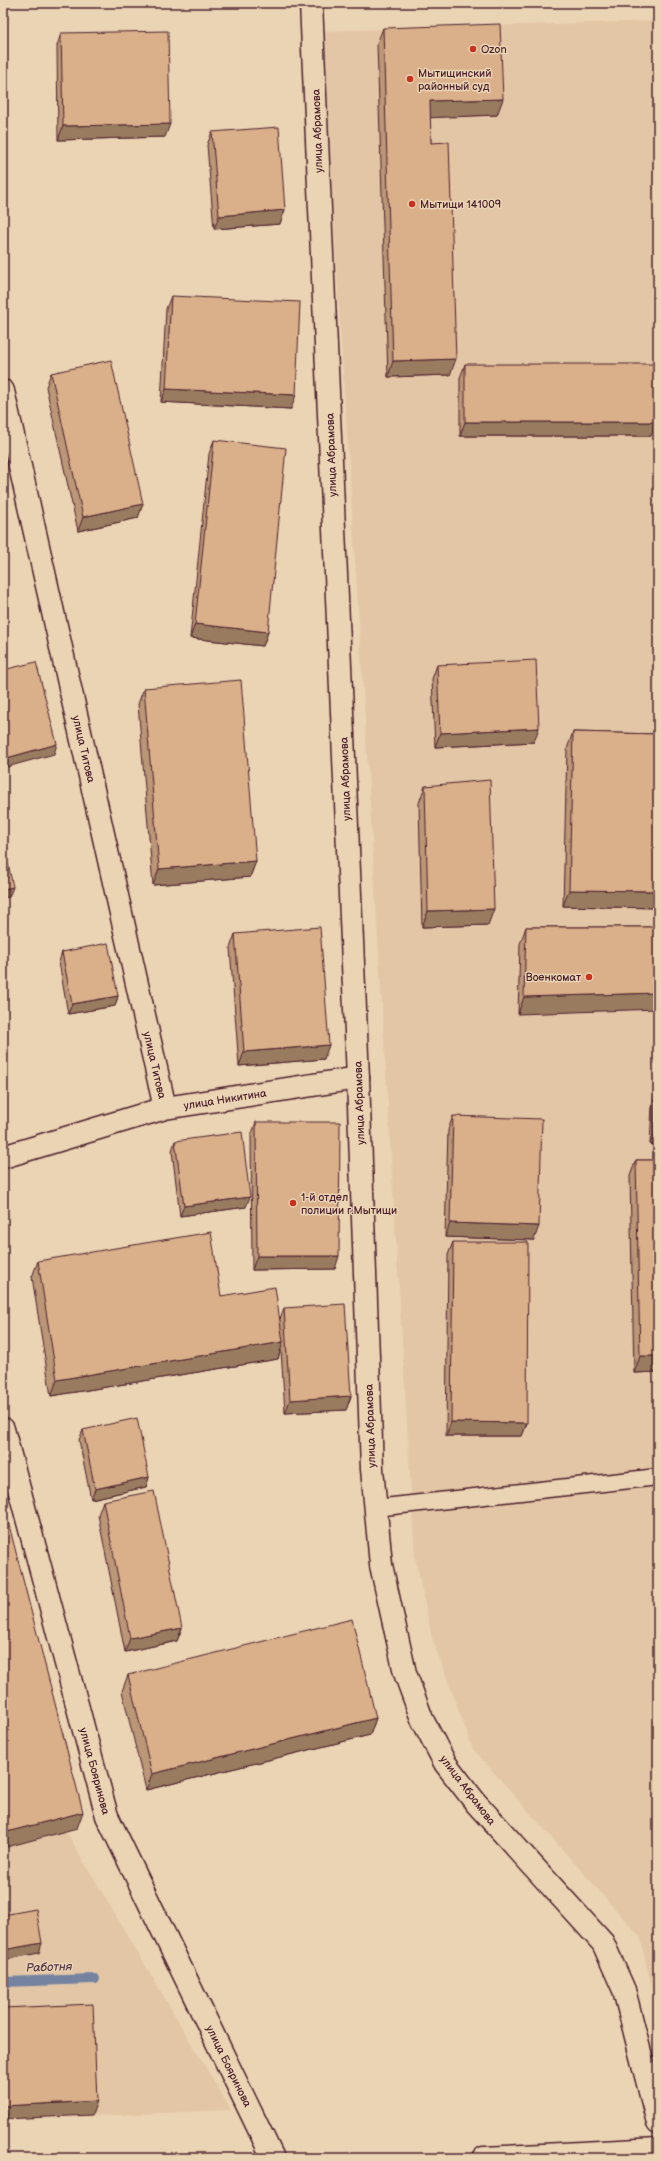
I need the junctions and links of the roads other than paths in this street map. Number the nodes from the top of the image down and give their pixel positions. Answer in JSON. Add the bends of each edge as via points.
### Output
{"nodes":[{"id":1,"x":311,"y":3,"type":"edge"},
{"id":2,"x":3,"y":390,"type":"edge"},
{"id":3,"x":358,"y":1078,"type":"junction"},
{"id":4,"x":165,"y":1108,"type":"junction"},
{"id":5,"x":3,"y":1157,"type":"edge"},
{"id":6,"x":3,"y":1429,"type":"edge"},
{"id":7,"x":658,"y":1477,"type":"edge"},
{"id":8,"x":376,"y":1508,"type":"junction"},
{"id":9,"x":658,"y":2123,"type":"edge"},
{"id":10,"x":658,"y":2149,"type":"edge"},
{"id":11,"x":273,"y":2158,"type":"edge"},
{"id":12,"x":484,"y":2158,"type":"edge"}],
"edges":[{"from":1,"to":3,"type":"street","name":"улица Абрамова"},
{"from":2,"to":4,"type":"street","name":"улица Титова"},
{"from":3,"to":4,"type":"street","name":"улица Никитина"},
{"from":3,"to":8,"type":"street","name":"улица Абрамова","via":[[372,1469]]},
{"from":4,"to":5,"type":"street","name":"улица Никитина"},
{"from":6,"to":11,"type":"street","name":"улица Бояринова","via":[[107,1816]]},
{"from":7,"to":8,"type":"lane"},
{"from":8,"to":9,"type":"street","name":"улица Абрамова","via":[[381,1565],[405,1673],[422,1719],[445,1763],[476,1804],[603,1943],[624,1990]]},
{"from":10,"to":12,"type":"street"}]}
